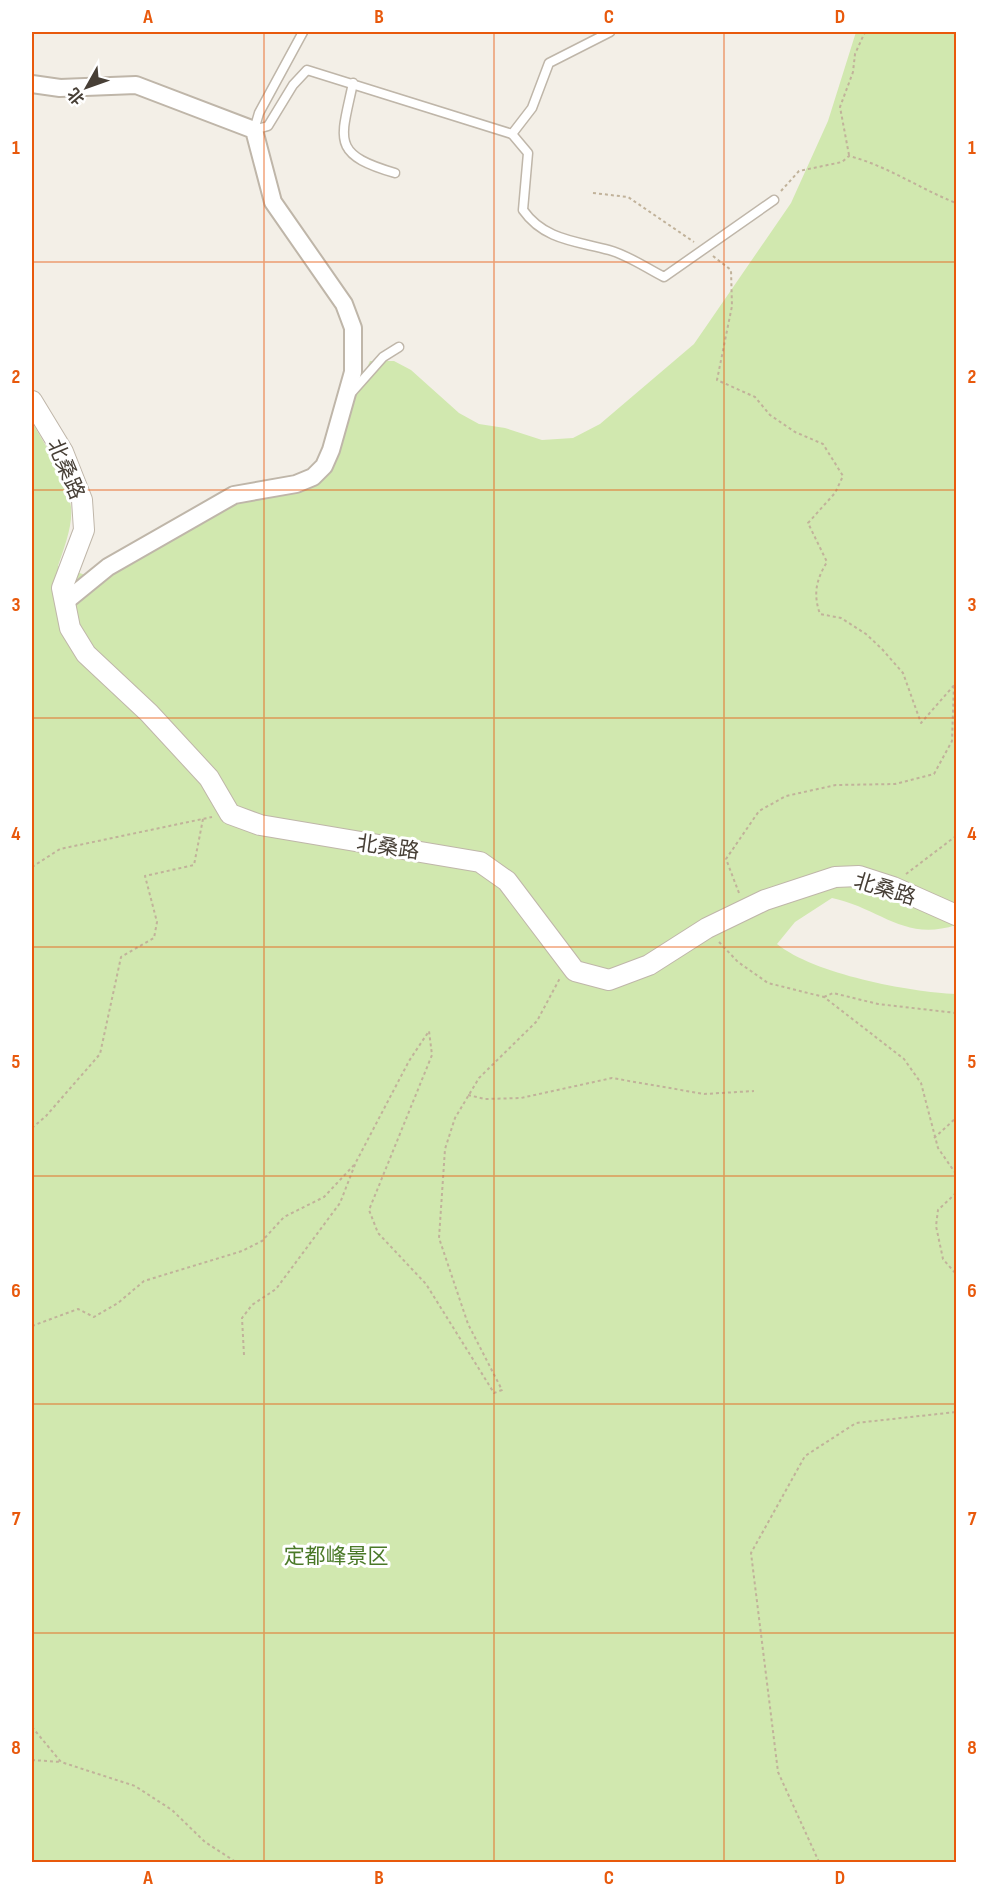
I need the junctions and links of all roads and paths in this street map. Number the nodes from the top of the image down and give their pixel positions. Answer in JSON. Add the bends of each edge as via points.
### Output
{"nodes":[{"id":1,"x":303,"y":32,"type":"edge"},
{"id":2,"x":610,"y":32,"type":"edge"},
{"id":3,"x":865,"y":32,"type":"edge"},
{"id":4,"x":353,"y":83,"type":"junction"},
{"id":5,"x":32,"y":84,"type":"edge"},
{"id":6,"x":254,"y":130,"type":"junction"},
{"id":7,"x":512,"y":134,"type":"junction"},
{"id":8,"x":849,"y":156,"type":"junction"},
{"id":9,"x":394,"y":173,"type":"dead end"},
{"id":10,"x":593,"y":193,"type":"dead end"},
{"id":11,"x":774,"y":200,"type":"joint"},
{"id":12,"x":957,"y":203,"type":"edge"},
{"id":13,"x":705,"y":249,"type":"junction"},
{"id":14,"x":399,"y":347,"type":"dead end"},
{"id":15,"x":346,"y":399,"type":"junction"},
{"id":16,"x":32,"y":401,"type":"edge"},
{"id":17,"x":65,"y":602,"type":"junction"},
{"id":18,"x":956,"y":682,"type":"edge"},
{"id":19,"x":230,"y":814,"type":"junction"},
{"id":20,"x":203,"y":819,"type":"junction"},
{"id":21,"x":957,"y":836,"type":"edge"},
{"id":22,"x":32,"y":867,"type":"edge"},
{"id":23,"x":893,"y":887,"type":"junction"},
{"id":24,"x":745,"y":910,"type":"junction"},
{"id":25,"x":957,"y":915,"type":"edge"},
{"id":26,"x":707,"y":928,"type":"junction"},
{"id":27,"x":575,"y":971,"type":"junction"},
{"id":28,"x":824,"y":997,"type":"junction"},
{"id":29,"x":957,"y":1013,"type":"edge"},
{"id":30,"x":754,"y":1091,"type":"dead end"},
{"id":31,"x":468,"y":1095,"type":"junction"},
{"id":32,"x":957,"y":1118,"type":"edge"},
{"id":33,"x":32,"y":1128,"type":"edge"},
{"id":34,"x":934,"y":1138,"type":"junction"},
{"id":35,"x":356,"y":1162,"type":"junction"},
{"id":36,"x":957,"y":1174,"type":"edge"},
{"id":37,"x":957,"y":1193,"type":"edge"},
{"id":38,"x":957,"y":1274,"type":"edge"},
{"id":39,"x":32,"y":1326,"type":"edge"},
{"id":40,"x":244,"y":1355,"type":"dead end"},
{"id":41,"x":957,"y":1412,"type":"edge"},
{"id":42,"x":32,"y":1727,"type":"edge"},
{"id":43,"x":32,"y":1760,"type":"edge"},
{"id":44,"x":62,"y":1762,"type":"junction"},
{"id":45,"x":237,"y":1863,"type":"edge"},
{"id":46,"x":819,"y":1863,"type":"edge"}],
"edges":[{"from":1,"to":6,"type":"lane","via":[[259,112]]},
{"from":2,"to":7,"type":"lane","via":[[549,63],[532,108]]},
{"from":3,"to":8,"type":"path","via":[[840,107]]},
{"from":4,"to":6,"type":"lane","via":[[307,70],[268,126]]},
{"from":4,"to":7,"type":"lane"},
{"from":4,"to":9,"type":"lane","via":[[344,144],[354,158]]},
{"from":5,"to":6,"type":"street","via":[[60,88],[136,86]]},
{"from":6,"to":15,"type":"street","via":[[273,202],[344,304],[353,328],[353,372]]},
{"from":7,"to":13,"type":"lane","via":[[528,153],[523,210],[531,221],[561,240],[611,250],[664,277]]},
{"from":8,"to":11,"type":"path","via":[[842,162],[799,171]]},
{"from":8,"to":12,"type":"path","via":[[872,162]]},
{"from":10,"to":13,"type":"path","via":[[628,197]]},
{"from":11,"to":13,"type":"lane"},
{"from":13,"to":18,"type":"path","via":[[731,270],[732,306],[717,380],[755,397],[770,415],[823,444],[843,476],[836,493],[808,523],[827,562],[818,577],[814,599],[820,615],[841,618],[882,650],[903,673],[921,723]]},
{"from":14,"to":15,"type":"lane","via":[[383,357]]},
{"from":15,"to":17,"type":"street","via":[[331,450],[313,477],[296,484],[234,495],[108,567]]},
{"from":16,"to":17,"type":"street","name":"北桑路","via":[[63,452],[82,500],[84,530],[62,588]]},
{"from":17,"to":19,"type":"street","name":"北桑路","via":[[70,628],[86,654],[157,721],[208,778]]},
{"from":18,"to":24,"type":"path","via":[[952,741],[934,774],[895,784],[836,784],[786,796],[759,811],[726,859]]},
{"from":19,"to":20,"type":"path"},
{"from":19,"to":27,"type":"street","name":"北桑路","via":[[271,827],[480,862],[507,881]]},
{"from":20,"to":22,"type":"path","via":[[60,849]]},
{"from":20,"to":33,"type":"path","via":[[194,865],[145,876],[157,922],[154,938],[121,957],[100,1054]]},
{"from":21,"to":23,"type":"path"},
{"from":23,"to":24,"type":"street","name":"北桑路","via":[[859,876],[835,877]]},
{"from":23,"to":25,"type":"street","name":"北桑路"},
{"from":24,"to":26,"type":"street","name":"北桑路"},
{"from":26,"to":27,"type":"street","name":"北桑路","via":[[649,965],[609,980]]},
{"from":26,"to":28,"type":"path","via":[[738,962],[768,983]]},
{"from":27,"to":31,"type":"path","via":[[562,974],[537,1021],[478,1078]]},
{"from":28,"to":29,"type":"path","via":[[833,993],[879,1004]]},
{"from":28,"to":34,"type":"path","via":[[904,1059],[921,1083]]},
{"from":30,"to":31,"type":"path","via":[[704,1094],[612,1078],[521,1098]]},
{"from":31,"to":35,"type":"path","via":[[454,1118],[445,1149],[440,1238],[468,1324],[502,1390],[494,1393],[426,1284],[378,1233],[369,1210],[432,1055],[429,1031]]},
{"from":32,"to":34,"type":"path"},
{"from":34,"to":36,"type":"path"},
{"from":35,"to":39,"type":"path","via":[[324,1197],[284,1217],[262,1241],[242,1251],[144,1281],[94,1317],[78,1309]]},
{"from":35,"to":40,"type":"path","via":[[340,1203],[294,1268],[242,1318]]},
{"from":37,"to":38,"type":"path","via":[[938,1210],[936,1226],[943,1259]]},
{"from":41,"to":46,"type":"path","via":[[856,1423],[805,1455],[752,1553],[778,1772]]},
{"from":42,"to":44,"type":"path"},
{"from":43,"to":44,"type":"path"},
{"from":44,"to":45,"type":"path","via":[[135,1786],[172,1810],[205,1842]]}]}
